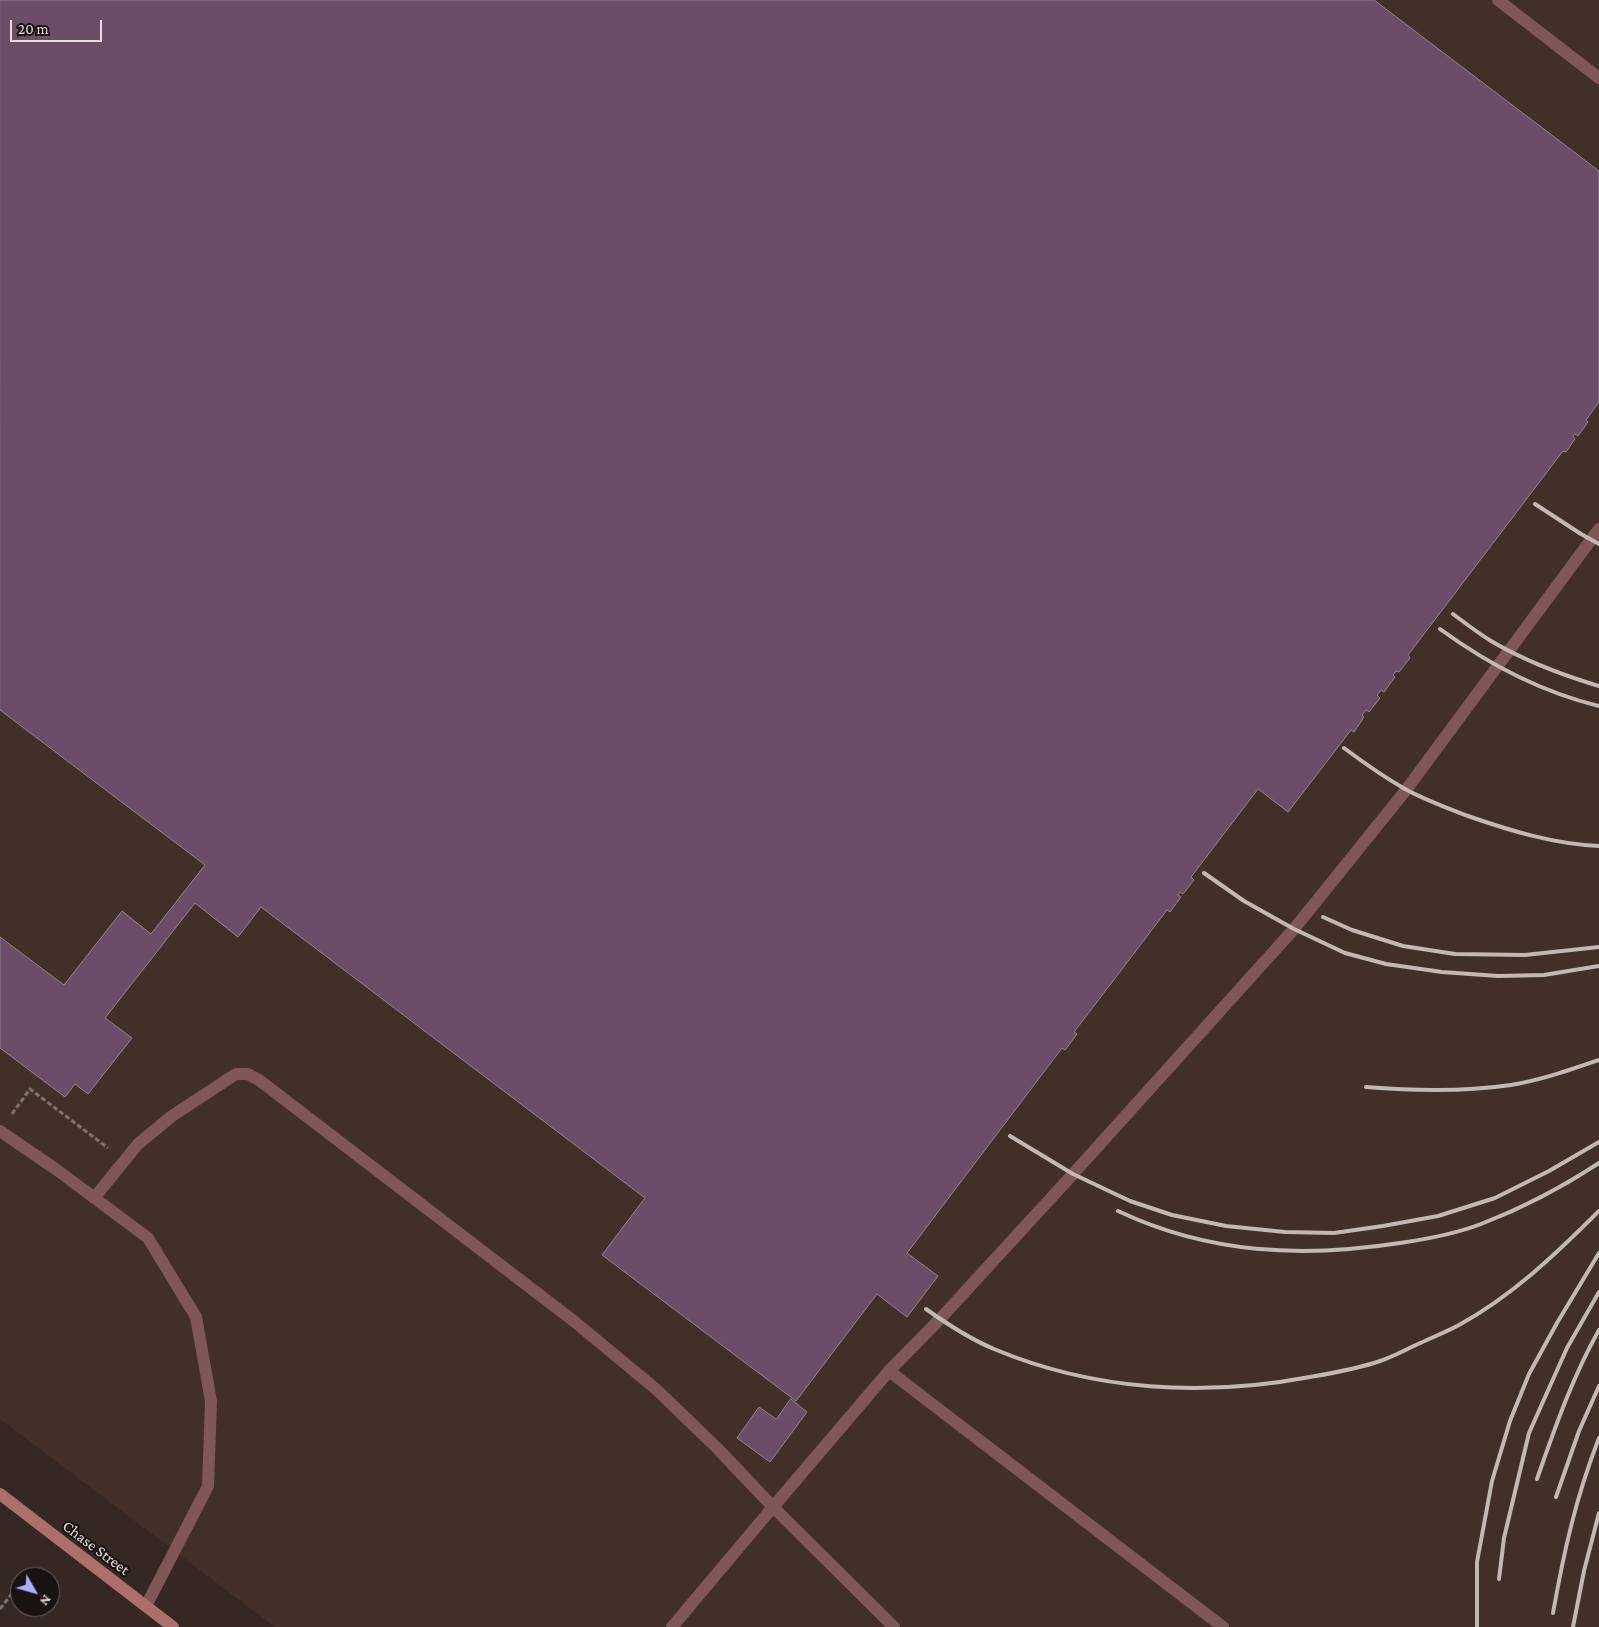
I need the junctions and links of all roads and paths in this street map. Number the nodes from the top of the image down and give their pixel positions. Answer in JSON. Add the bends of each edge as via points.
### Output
{"nodes":[{"id":1,"x":1498,"y":0,"type":"edge"},
{"id":2,"x":1599,"y":78,"type":"edge"},
{"id":3,"x":1599,"y":529,"type":"edge"},
{"id":4,"x":0,"y":1131,"type":"edge"},
{"id":5,"x":124,"y":1161,"type":"junction"},
{"id":6,"x":94,"y":1198,"type":"junction"},
{"id":7,"x":889,"y":1371,"type":"junction"},
{"id":8,"x":0,"y":1494,"type":"edge"},
{"id":9,"x":772,"y":1507,"type":"junction"},
{"id":10,"x":10,"y":1596,"type":"edge"},
{"id":11,"x":146,"y":1606,"type":"junction"},
{"id":12,"x":0,"y":1609,"type":"edge"},
{"id":13,"x":173,"y":1627,"type":"edge"},
{"id":14,"x":672,"y":1627,"type":"edge"},
{"id":15,"x":894,"y":1627,"type":"edge"},
{"id":16,"x":1223,"y":1627,"type":"edge"}],
"edges":[{"from":1,"to":2,"type":"lane"},
{"from":3,"to":7,"type":"lane","via":[[1406,790],[1294,929],[1066,1182]]},
{"from":4,"to":5,"type":"path","via":[[30,1089]]},
{"from":4,"to":6,"type":"lane"},
{"from":5,"to":6,"type":"lane"},
{"from":5,"to":9,"type":"lane","via":[[138,1144],[172,1116],[236,1074],[248,1074],[575,1322],[657,1390]]},
{"from":6,"to":11,"type":"lane","via":[[148,1238],[196,1317],[211,1401],[208,1486]]},
{"from":7,"to":9,"type":"lane"},
{"from":7,"to":16,"type":"lane"},
{"from":8,"to":11,"type":"street","name":"Chase Street"},
{"from":9,"to":14,"type":"lane"},
{"from":9,"to":15,"type":"lane"},
{"from":10,"to":12,"type":"path"},
{"from":11,"to":13,"type":"street","name":"Chase Street"}]}
